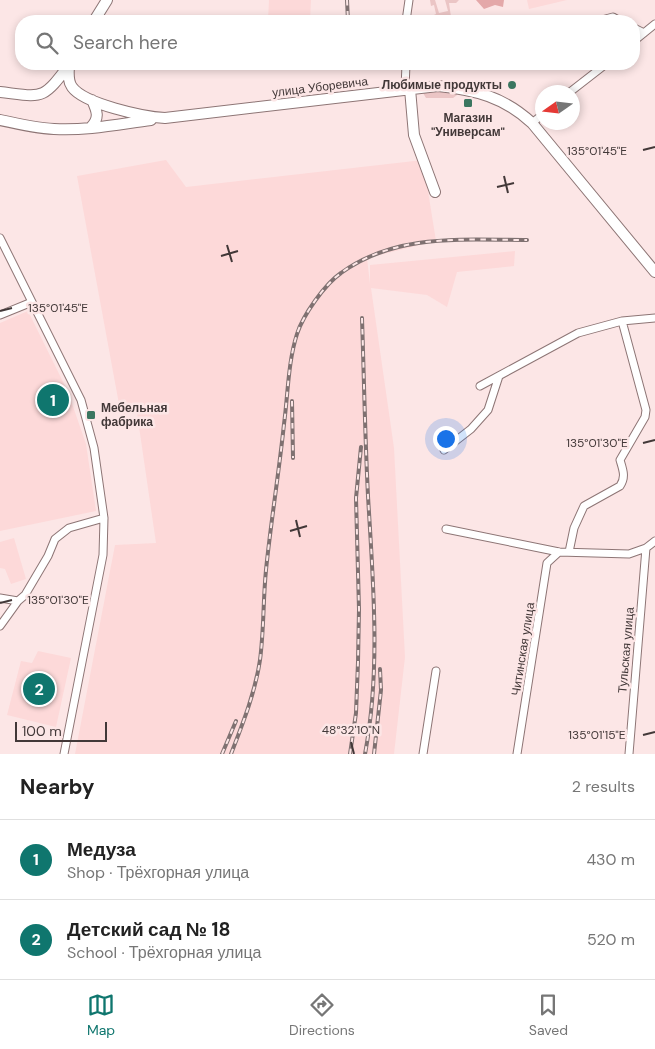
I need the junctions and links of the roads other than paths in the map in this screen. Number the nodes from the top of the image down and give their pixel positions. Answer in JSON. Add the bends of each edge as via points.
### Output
{"nodes":[{"id":1,"x":107,"y":0,"type":"edge"},
{"id":2,"x":409,"y":0,"type":"edge"},
{"id":3,"x":98,"y":15,"type":"edge"},
{"id":4,"x":407,"y":15,"type":"edge"},
{"id":5,"x":655,"y":24,"type":"edge"},
{"id":6,"x":640,"y":31,"type":"edge"},
{"id":7,"x":644,"y":33,"type":"junction"},
{"id":8,"x":640,"y":36,"type":"edge"},
{"id":9,"x":64,"y":70,"type":"edge"},
{"id":10,"x":69,"y":70,"type":"edge"},
{"id":11,"x":406,"y":70,"type":"edge"},
{"id":12,"x":597,"y":70,"type":"edge"},
{"id":13,"x":579,"y":85,"type":"edge"},
{"id":14,"x":408,"y":89,"type":"junction"},
{"id":15,"x":0,"y":92,"type":"edge"},
{"id":16,"x":92,"y":100,"type":"junction"},
{"id":17,"x":165,"y":118,"type":"junction"},
{"id":18,"x":0,"y":120,"type":"edge"},
{"id":19,"x":535,"y":121,"type":"edge"},
{"id":20,"x":532,"y":123,"type":"junction"},
{"id":21,"x":92,"y":127,"type":"junction"},
{"id":22,"x":435,"y":192,"type":"dead end"},
{"id":23,"x":0,"y":238,"type":"edge"},
{"id":24,"x":655,"y":272,"type":"edge"},
{"id":25,"x":32,"y":302,"type":"junction"},
{"id":26,"x":0,"y":315,"type":"edge"},
{"id":27,"x":655,"y":318,"type":"edge"},
{"id":28,"x":622,"y":321,"type":"junction"},
{"id":29,"x":499,"y":376,"type":"junction"},
{"id":30,"x":480,"y":386,"type":"dead end"},
{"id":31,"x":444,"y":450,"type":"dead end"},
{"id":32,"x":104,"y":518,"type":"junction"},
{"id":33,"x":446,"y":529,"type":"dead end"},
{"id":34,"x":655,"y":541,"type":"edge"},
{"id":35,"x":646,"y":548,"type":"junction"},
{"id":36,"x":559,"y":552,"type":"junction"},
{"id":37,"x":570,"y":552,"type":"junction"},
{"id":38,"x":0,"y":598,"type":"edge"},
{"id":39,"x":18,"y":601,"type":"junction"},
{"id":40,"x":0,"y":626,"type":"edge"},
{"id":41,"x":436,"y":671,"type":"dead end"},
{"id":42,"x":64,"y":754,"type":"edge"},
{"id":43,"x":423,"y":754,"type":"edge"},
{"id":44,"x":517,"y":754,"type":"edge"},
{"id":45,"x":629,"y":754,"type":"edge"}],
"edges":[{"from":1,"to":3,"type":"main road"},
{"from":2,"to":4,"type":"street"},
{"from":5,"to":7,"type":"street"},
{"from":6,"to":7,"type":"street"},
{"from":7,"to":8,"type":"street"},
{"from":9,"to":15,"type":"main road","via":[[44,94]]},
{"from":10,"to":16,"type":"main road","name":"улица Уборевича","via":[[72,87]]},
{"from":11,"to":14,"type":"street"},
{"from":12,"to":13,"type":"street"},
{"from":14,"to":17,"type":"main road","name":"улица Уборевича"},
{"from":14,"to":20,"type":"main road","name":"улица Уборевича","via":[[438,86],[484,94],[509,105]]},
{"from":14,"to":22,"type":"main road","via":[[414,135]]},
{"from":16,"to":17,"type":"main road","name":"улица Уборевича","via":[[105,106]]},
{"from":16,"to":21,"type":"main road","via":[[97,112]]},
{"from":17,"to":21,"type":"main road"},
{"from":18,"to":21,"type":"main road","via":[[36,128]]},
{"from":19,"to":20,"type":"street"},
{"from":20,"to":24,"type":"main road","name":"улица Уборевича"},
{"from":23,"to":25,"type":"street"},
{"from":25,"to":26,"type":"street"},
{"from":25,"to":32,"type":"street","via":[[80,400],[94,448]]},
{"from":27,"to":28,"type":"street"},
{"from":28,"to":29,"type":"street","via":[[578,333]]},
{"from":28,"to":37,"type":"street","via":[[646,410],[645,417],[620,460],[624,477],[620,486],[584,506],[574,528]]},
{"from":29,"to":30,"type":"street"},
{"from":29,"to":31,"type":"street","via":[[488,410],[472,429]]},
{"from":32,"to":39,"type":"street","via":[[68,528],[54,539],[37,575]]},
{"from":32,"to":42,"type":"street","via":[[103,555]]},
{"from":33,"to":36,"type":"street"},
{"from":34,"to":35,"type":"street"},
{"from":35,"to":37,"type":"street","via":[[629,554]]},
{"from":35,"to":45,"type":"street","name":"Тульская улица"},
{"from":36,"to":37,"type":"street"},
{"from":36,"to":44,"type":"street","name":"Читинская улица","via":[[547,563]]},
{"from":38,"to":39,"type":"street"},
{"from":39,"to":40,"type":"street"},
{"from":41,"to":43,"type":"street"}]}
